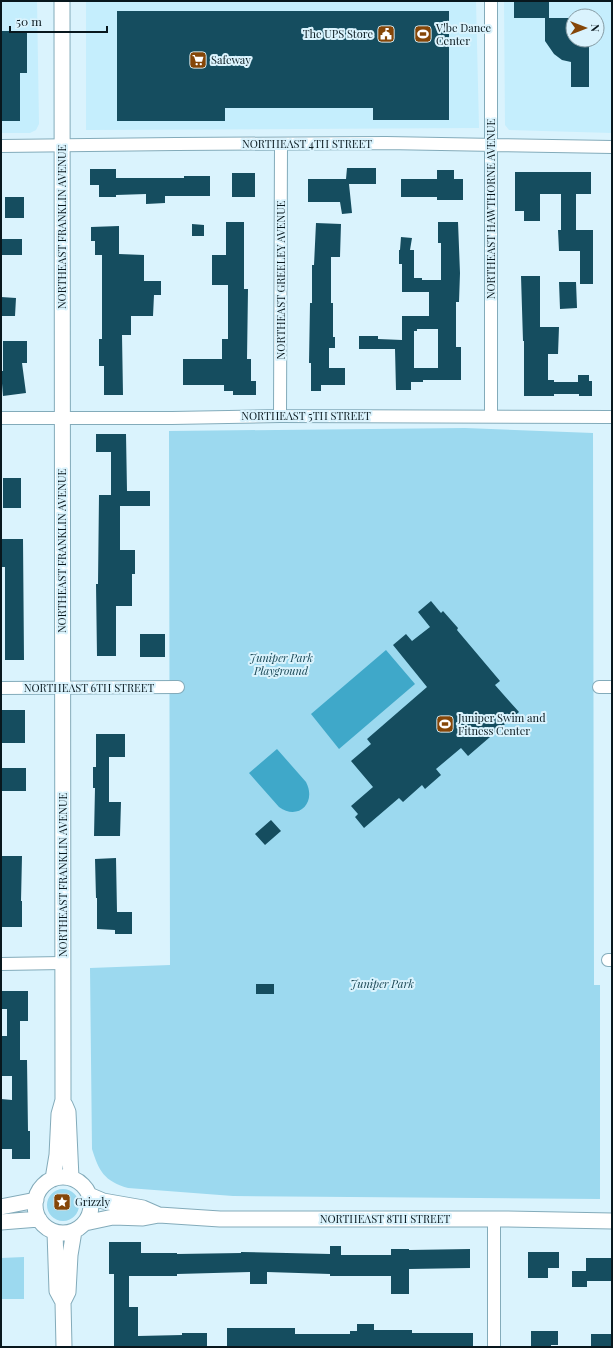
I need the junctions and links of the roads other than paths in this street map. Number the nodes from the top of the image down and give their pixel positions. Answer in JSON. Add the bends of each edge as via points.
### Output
{"nodes":[{"id":1,"x":62,"y":1,"type":"edge"},
{"id":2,"x":491,"y":1,"type":"edge"},
{"id":3,"x":281,"y":144,"type":"junction"},
{"id":4,"x":491,"y":144,"type":"junction"},
{"id":5,"x":1,"y":146,"type":"edge"},
{"id":6,"x":62,"y":146,"type":"junction"},
{"id":7,"x":612,"y":147,"type":"edge"},
{"id":8,"x":280,"y":416,"type":"junction"},
{"id":9,"x":491,"y":416,"type":"junction"},
{"id":10,"x":612,"y":417,"type":"edge"},
{"id":11,"x":1,"y":418,"type":"edge"},
{"id":12,"x":62,"y":418,"type":"junction"},
{"id":13,"x":178,"y":687,"type":"dead end"},
{"id":14,"x":599,"y":687,"type":"dead end"},
{"id":15,"x":612,"y":687,"type":"edge"},
{"id":16,"x":1,"y":688,"type":"edge"},
{"id":17,"x":62,"y":688,"type":"junction"},
{"id":18,"x":63,"y":963,"type":"junction"},
{"id":19,"x":1,"y":964,"type":"edge"},
{"id":20,"x":64,"y":1100,"type":"junction"},
{"id":21,"x":71,"y":1178,"type":"junction"},
{"id":22,"x":53,"y":1179,"type":"junction"},
{"id":23,"x":90,"y":1195,"type":"junction"},
{"id":24,"x":36,"y":1200,"type":"junction"},
{"id":25,"x":1,"y":1207,"type":"edge"},
{"id":26,"x":159,"y":1215,"type":"junction"},
{"id":27,"x":39,"y":1218,"type":"junction"},
{"id":28,"x":494,"y":1219,"type":"junction"},
{"id":29,"x":612,"y":1221,"type":"edge"},
{"id":30,"x":1,"y":1222,"type":"edge"},
{"id":31,"x":79,"y":1227,"type":"junction"},
{"id":32,"x":55,"y":1232,"type":"junction"},
{"id":33,"x":63,"y":1302,"type":"junction"},
{"id":34,"x":64,"y":1347,"type":"edge"},
{"id":35,"x":494,"y":1347,"type":"edge"}],
"edges":[{"from":1,"to":6,"type":"street","name":"NORTHEAST FRANKLIN AVENUE"},
{"from":2,"to":4,"type":"street","name":"NORTHEAST HAWTHORNE AVENUE"},
{"from":3,"to":4,"type":"street","name":"NORTHEAST 4TH STREET"},
{"from":3,"to":6,"type":"street","name":"NORTHEAST 4TH STREET"},
{"from":3,"to":8,"type":"street","name":"NORTHEAST GREELEY AVENUE"},
{"from":4,"to":7,"type":"street","name":"NORTHEAST 4TH STREET"},
{"from":4,"to":9,"type":"street","name":"NORTHEAST HAWTHORNE AVENUE"},
{"from":5,"to":6,"type":"street","name":"NORTHEAST 4TH STREET"},
{"from":6,"to":12,"type":"street","name":"NORTHEAST FRANKLIN AVENUE"},
{"from":8,"to":9,"type":"street","name":"NORTHEAST 5TH STREET"},
{"from":8,"to":12,"type":"street","name":"NORTHEAST 5TH STREET"},
{"from":9,"to":10,"type":"street","name":"NORTHEAST 5TH STREET"},
{"from":11,"to":12,"type":"street","name":"NORTHEAST 5TH STREET"},
{"from":12,"to":17,"type":"street","name":"NORTHEAST FRANKLIN AVENUE"},
{"from":13,"to":17,"type":"street","name":"NORTHEAST 6TH STREET"},
{"from":14,"to":15,"type":"street"},
{"from":16,"to":17,"type":"street","name":"NORTHEAST 6TH STREET"},
{"from":17,"to":18,"type":"street","name":"NORTHEAST FRANKLIN AVENUE"},
{"from":18,"to":19,"type":"street"},
{"from":18,"to":20,"type":"street","name":"NORTHEAST FRANKLIN AVENUE"},
{"from":20,"to":21,"type":"street","name":"NORTHEAST FRANKLIN AVENUE","via":[[68,1112]]},
{"from":20,"to":22,"type":"street","name":"NORTHEAST FRANKLIN AVENUE","via":[[59,1114]]},
{"from":21,"to":22,"type":"street"},
{"from":21,"to":23,"type":"street","via":[[79,1182]]},
{"from":22,"to":24,"type":"street","via":[[39,1191]]},
{"from":23,"to":26,"type":"street","name":"NORTHEAST 8TH STREET","via":[[103,1201],[144,1208]]},
{"from":23,"to":31,"type":"street","via":[[91,1210]]},
{"from":24,"to":25,"type":"street"},
{"from":24,"to":27,"type":"street"},
{"from":26,"to":28,"type":"street","name":"NORTHEAST 8TH STREET","via":[[220,1219]]},
{"from":26,"to":31,"type":"street","name":"NORTHEAST 8TH STREET","via":[[143,1218],[113,1217]]},
{"from":27,"to":30,"type":"street"},
{"from":27,"to":32,"type":"street"},
{"from":28,"to":29,"type":"street","name":"NORTHEAST 8TH STREET"},
{"from":28,"to":35,"type":"street"},
{"from":31,"to":32,"type":"street","via":[[64,1233]]},
{"from":31,"to":33,"type":"street","via":[[70,1255],[68,1292]]},
{"from":32,"to":33,"type":"street","via":[[57,1291]]},
{"from":33,"to":34,"type":"street"}]}
